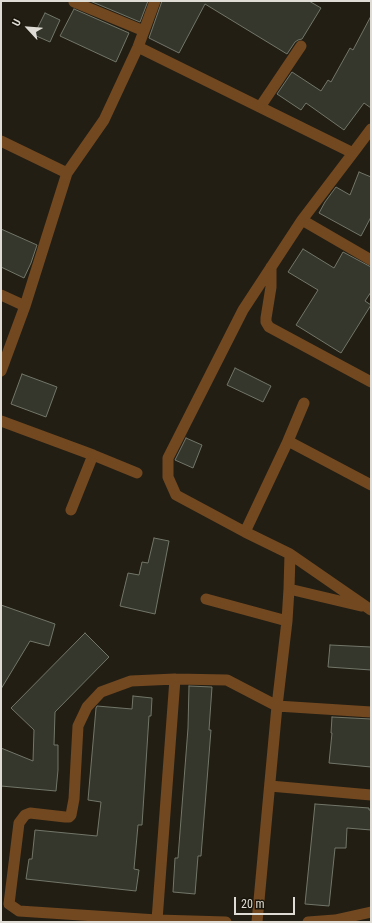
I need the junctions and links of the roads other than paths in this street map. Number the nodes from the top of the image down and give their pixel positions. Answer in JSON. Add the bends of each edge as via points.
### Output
{"nodes":[{"id":1,"x":155,"y":1,"type":"edge"},
{"id":2,"x":74,"y":2,"type":"dead end"},
{"id":3,"x":144,"y":31,"type":"junction"},
{"id":4,"x":301,"y":46,"type":"dead end"},
{"id":5,"x":138,"y":47,"type":"junction"},
{"id":6,"x":260,"y":107,"type":"junction"},
{"id":7,"x":371,"y":128,"type":"edge"},
{"id":8,"x":1,"y":141,"type":"edge"},
{"id":9,"x":353,"y":153,"type":"junction"},
{"id":10,"x":67,"y":173,"type":"junction"},
{"id":11,"x":302,"y":220,"type":"junction"},
{"id":12,"x":371,"y":260,"type":"edge"},
{"id":13,"x":272,"y":266,"type":"junction"},
{"id":14,"x":1,"y":295,"type":"edge"},
{"id":15,"x":25,"y":306,"type":"junction"},
{"id":16,"x":1,"y":371,"type":"edge"},
{"id":17,"x":371,"y":382,"type":"edge"},
{"id":18,"x":304,"y":404,"type":"dead end"},
{"id":19,"x":1,"y":421,"type":"edge"},
{"id":20,"x":288,"y":441,"type":"junction"},
{"id":21,"x":93,"y":455,"type":"junction"},
{"id":22,"x":137,"y":472,"type":"dead end"},
{"id":23,"x":371,"y":485,"type":"edge"},
{"id":24,"x":71,"y":510,"type":"dead end"},
{"id":25,"x":245,"y":532,"type":"junction"},
{"id":26,"x":290,"y":554,"type":"junction"},
{"id":27,"x":289,"y":589,"type":"junction"},
{"id":28,"x":206,"y":599,"type":"dead end"},
{"id":29,"x":369,"y":608,"type":"edge"},
{"id":30,"x":287,"y":621,"type":"junction"},
{"id":31,"x":175,"y":679,"type":"junction"},
{"id":32,"x":277,"y":706,"type":"junction"},
{"id":33,"x":371,"y":712,"type":"edge"},
{"id":34,"x":270,"y":786,"type":"junction"},
{"id":35,"x":371,"y":796,"type":"edge"},
{"id":36,"x":371,"y":912,"type":"edge"},
{"id":37,"x":157,"y":920,"type":"junction"},
{"id":38,"x":226,"y":922,"type":"edge"},
{"id":39,"x":257,"y":922,"type":"edge"},
{"id":40,"x":308,"y":922,"type":"edge"}],
"edges":[{"from":1,"to":3,"type":"street"},
{"from":2,"to":3,"type":"street"},
{"from":3,"to":5,"type":"street"},
{"from":4,"to":6,"type":"street"},
{"from":5,"to":6,"type":"street"},
{"from":5,"to":10,"type":"street","via":[[104,120]]},
{"from":6,"to":9,"type":"street"},
{"from":7,"to":9,"type":"street"},
{"from":8,"to":10,"type":"street"},
{"from":9,"to":11,"type":"street"},
{"from":10,"to":15,"type":"street"},
{"from":11,"to":12,"type":"street"},
{"from":11,"to":13,"type":"street"},
{"from":13,"to":17,"type":"street","via":[[266,318],[269,327]]},
{"from":13,"to":25,"type":"street","via":[[243,310],[168,458],[168,477],[176,495]]},
{"from":14,"to":15,"type":"street"},
{"from":15,"to":16,"type":"street"},
{"from":18,"to":20,"type":"street"},
{"from":19,"to":21,"type":"street"},
{"from":20,"to":23,"type":"street"},
{"from":20,"to":25,"type":"street"},
{"from":21,"to":22,"type":"street"},
{"from":21,"to":24,"type":"street"},
{"from":25,"to":26,"type":"street"},
{"from":26,"to":27,"type":"street"},
{"from":26,"to":29,"type":"street"},
{"from":27,"to":29,"type":"street"},
{"from":27,"to":30,"type":"street"},
{"from":28,"to":30,"type":"street"},
{"from":30,"to":32,"type":"street"},
{"from":31,"to":32,"type":"street","via":[[227,680]]},
{"from":31,"to":37,"type":"street"},
{"from":31,"to":37,"type":"street","via":[[130,681],[101,692],[87,707],[78,726],[71,815],[65,817],[30,813],[19,823],[9,904],[19,911]]},
{"from":32,"to":33,"type":"street"},
{"from":32,"to":34,"type":"street"},
{"from":34,"to":35,"type":"street"},
{"from":34,"to":39,"type":"street"},
{"from":36,"to":40,"type":"street","via":[[335,920]]},
{"from":37,"to":38,"type":"street"}]}
